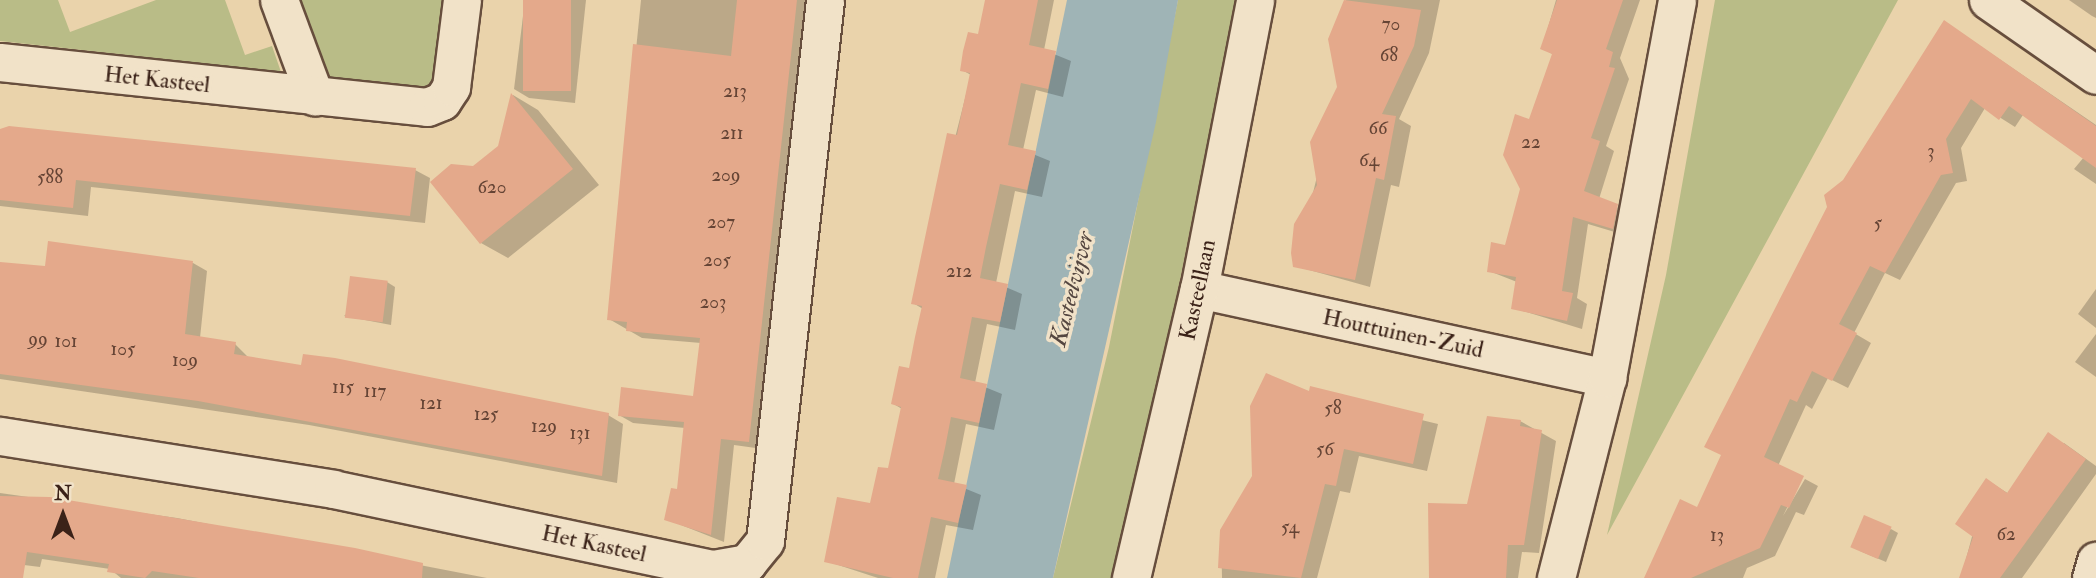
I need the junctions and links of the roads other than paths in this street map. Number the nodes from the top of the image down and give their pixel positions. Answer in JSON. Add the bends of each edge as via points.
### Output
{"nodes":[{"id":1,"x":279,"y":0,"type":"edge"},
{"id":2,"x":462,"y":0,"type":"edge"},
{"id":3,"x":825,"y":0,"type":"edge"},
{"id":4,"x":1255,"y":0,"type":"edge"},
{"id":5,"x":1677,"y":0,"type":"edge"},
{"id":6,"x":1988,"y":0,"type":"edge"},
{"id":7,"x":0,"y":62,"type":"edge"},
{"id":8,"x":2096,"y":75,"type":"edge"},
{"id":9,"x":315,"y":97,"type":"junction"},
{"id":10,"x":1199,"y":289,"type":"junction"},
{"id":11,"x":1607,"y":378,"type":"junction"},
{"id":12,"x":0,"y":436,"type":"edge"},
{"id":13,"x":2096,"y":561,"type":"edge"},
{"id":14,"x":1131,"y":578,"type":"edge"},
{"id":15,"x":1556,"y":578,"type":"edge"},
{"id":16,"x":2091,"y":578,"type":"edge"}],
"edges":[{"from":1,"to":9,"type":"street"},
{"from":2,"to":9,"type":"street","name":"Het Kasteel","via":[[453,78],[442,102],[410,107]]},
{"from":3,"to":12,"type":"street","name":"Het Kasteel","via":[[765,541],[747,563],[713,569],[333,489]]},
{"from":4,"to":10,"type":"street","name":"Kasteellaan"},
{"from":5,"to":11,"type":"street"},
{"from":6,"to":8,"type":"street"},
{"from":7,"to":9,"type":"street","name":"Het Kasteel"},
{"from":10,"to":11,"type":"street","name":"Houttuinen-Zuid"},
{"from":10,"to":14,"type":"street","name":"Kasteellaan"},
{"from":11,"to":15,"type":"street"},
{"from":13,"to":16,"type":"street"}]}
